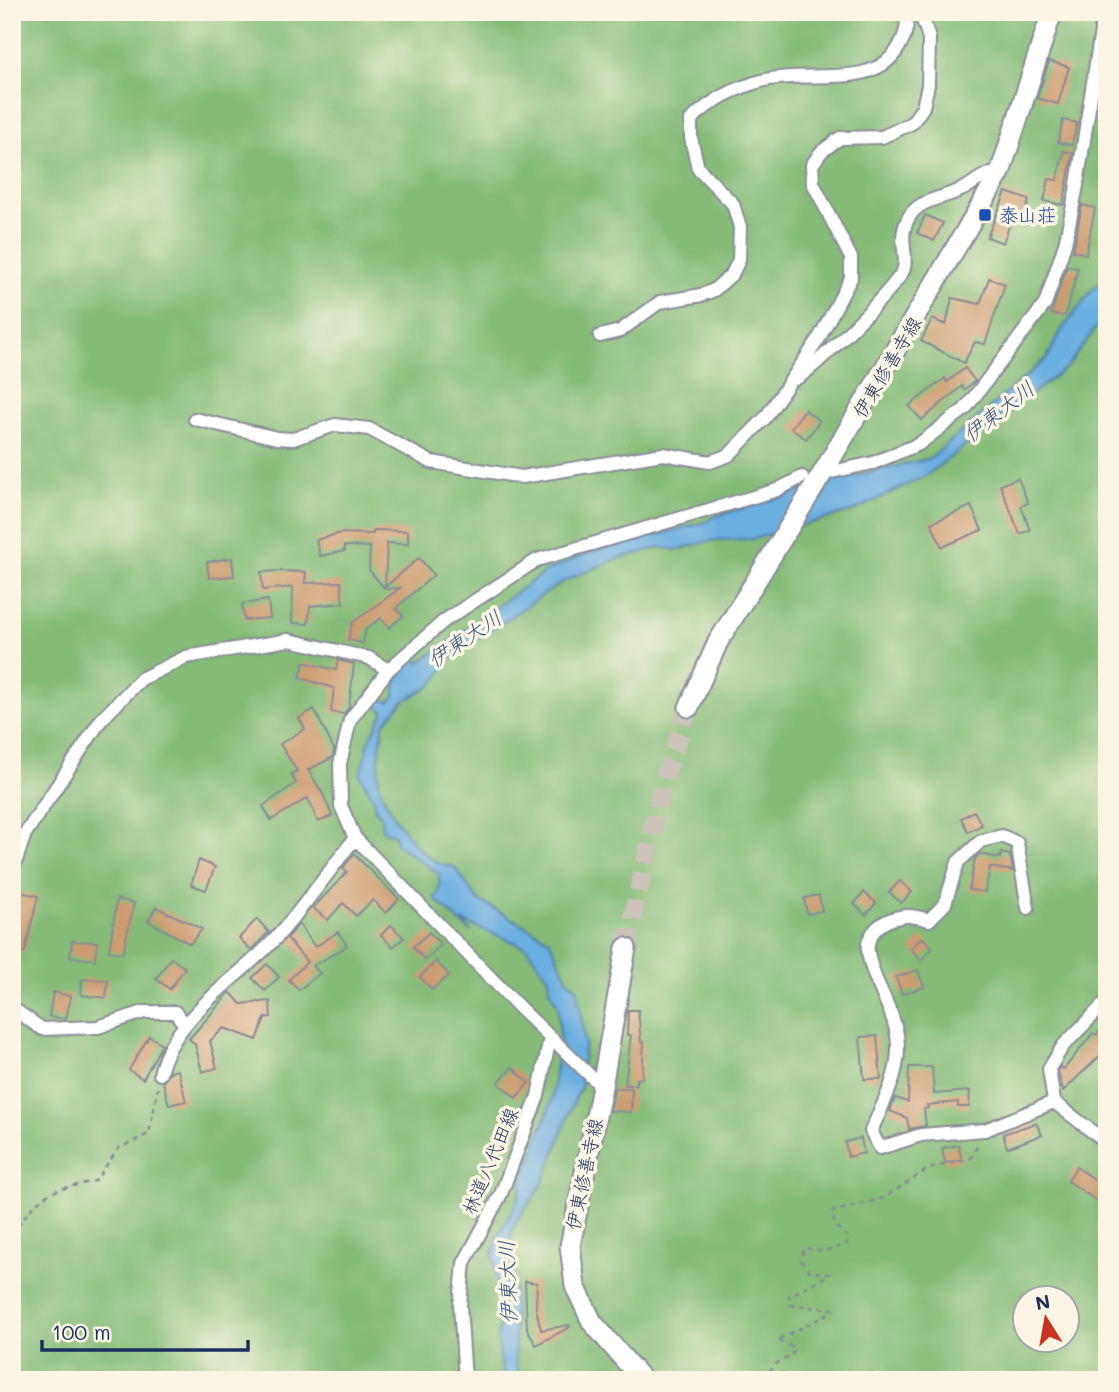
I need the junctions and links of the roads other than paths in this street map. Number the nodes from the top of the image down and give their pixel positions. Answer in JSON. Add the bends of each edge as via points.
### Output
{"nodes":[{"id":1,"x":906,"y":12,"type":"edge"},
{"id":2,"x":920,"y":12,"type":"edge"},
{"id":3,"x":1052,"y":12,"type":"edge"},
{"id":4,"x":1104,"y":12,"type":"edge"},
{"id":5,"x":1000,"y":173,"type":"junction"},
{"id":6,"x":600,"y":336,"type":"dead end"},
{"id":7,"x":788,"y":383,"type":"junction"},
{"id":8,"x":195,"y":419,"type":"dead end"},
{"id":9,"x":822,"y":474,"type":"junction"},
{"id":10,"x":806,"y":484,"type":"junction"},
{"id":11,"x":388,"y":670,"type":"junction"},
{"id":12,"x":689,"y":707,"type":"tunnel mouth"},
{"id":13,"x":355,"y":838,"type":"junction"},
{"id":14,"x":12,"y":872,"type":"edge"},
{"id":15,"x":1028,"y":908,"type":"dead end"},
{"id":16,"x":626,"y":948,"type":"tunnel mouth"},
{"id":17,"x":1107,"y":1001,"type":"edge"},
{"id":18,"x":12,"y":1009,"type":"edge"},
{"id":19,"x":186,"y":1025,"type":"junction"},
{"id":20,"x":550,"y":1038,"type":"junction"},
{"id":21,"x":160,"y":1074,"type":"road end"},
{"id":22,"x":602,"y":1087,"type":"junction"},
{"id":23,"x":1054,"y":1102,"type":"junction"},
{"id":24,"x":1107,"y":1143,"type":"edge"},
{"id":25,"x":465,"y":1380,"type":"edge"},
{"id":26,"x":642,"y":1380,"type":"edge"}],
"edges":[{"from":1,"to":6,"type":"street","via":[[906,35],[894,59],[874,72],[766,80],[710,101],[691,120],[698,168],[733,204],[740,227],[739,260],[732,274],[714,290],[660,302],[620,331]]},
{"from":2,"to":7,"type":"street","via":[[929,38],[928,85],[923,107],[912,123],[882,137],[840,138],[812,165],[813,184],[851,258],[851,278],[818,340]]},
{"from":3,"to":5,"type":"main road","name":"伊東修善寺線"},
{"from":4,"to":9,"type":"street","via":[[1076,191],[1045,304],[965,409],[919,444],[873,463]]},
{"from":5,"to":7,"type":"street","via":[[983,174],[967,188],[923,202],[911,212],[903,230],[904,269],[882,298],[800,377]]},
{"from":5,"to":9,"type":"main road","name":"伊東修善寺線"},
{"from":7,"to":8,"type":"street","via":[[766,417],[729,454],[710,462],[663,454],[522,477],[431,462],[369,429],[335,425],[293,439]]},
{"from":9,"to":10,"type":"main road","name":"伊東修善寺線"},
{"from":10,"to":11,"type":"street","via":[[537,561],[444,621]]},
{"from":10,"to":12,"type":"main road","name":"伊東修善寺線","via":[[718,642]]},
{"from":11,"to":13,"type":"street","via":[[350,720],[340,764],[341,806]]},
{"from":11,"to":14,"type":"street","via":[[369,658],[289,640],[186,657],[141,679],[94,731],[25,834]]},
{"from":13,"to":19,"type":"street","via":[[275,938]]},
{"from":13,"to":20,"type":"street"},
{"from":15,"to":23,"type":"street","via":[[1017,843],[1002,836],[981,841],[958,862],[945,904],[929,920],[908,914],[878,926],[871,936],[867,949],[890,1010],[898,1049],[888,1093],[872,1131],[880,1148],[921,1135],[985,1130]]},
{"from":16,"to":22,"type":"main road","name":"伊東修善寺線"},
{"from":17,"to":23,"type":"street","via":[[1063,1045],[1049,1069]]},
{"from":18,"to":19,"type":"street","via":[[42,1029],[98,1027],[144,1012],[175,1013]]},
{"from":19,"to":21,"type":"street","via":[[164,1054]]},
{"from":20,"to":22,"type":"street"},
{"from":20,"to":25,"type":"street","name":"林道八代田線","via":[[538,1096],[502,1195],[464,1263],[460,1305]]},
{"from":22,"to":26,"type":"main road","name":"伊東修善寺線","via":[[570,1245],[575,1286],[592,1322]]},
{"from":23,"to":24,"type":"street"}]}
